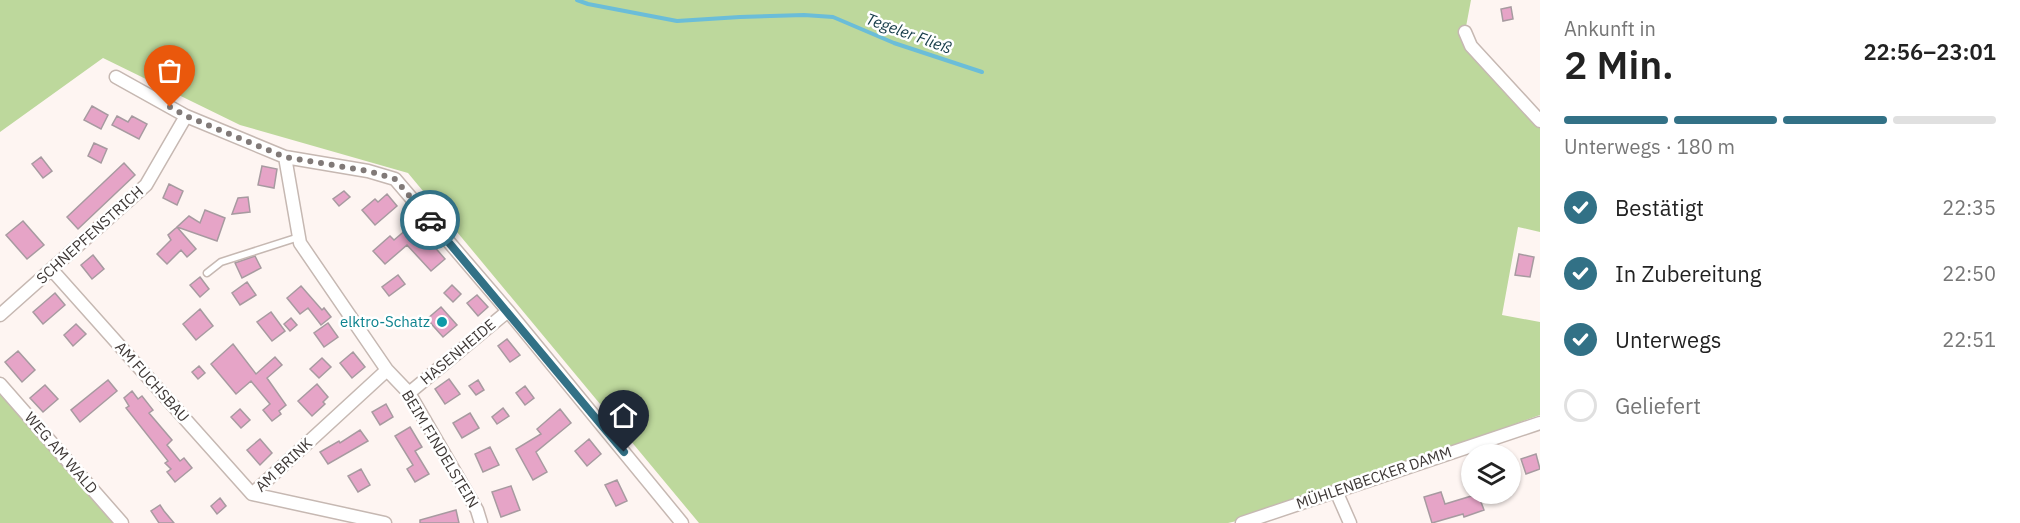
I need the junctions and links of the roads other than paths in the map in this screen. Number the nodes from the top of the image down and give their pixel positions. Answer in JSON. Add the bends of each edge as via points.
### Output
{"nodes":[{"id":1,"x":1465,"y":32,"type":"dead end"},
{"id":2,"x":116,"y":77,"type":"dead end"},
{"id":3,"x":186,"y":116,"type":"junction"},
{"id":4,"x":1540,"y":121,"type":"edge"},
{"id":5,"x":285,"y":157,"type":"junction"},
{"id":6,"x":299,"y":237,"type":"junction"},
{"id":7,"x":52,"y":270,"type":"junction"},
{"id":8,"x":207,"y":273,"type":"dead end"},
{"id":9,"x":508,"y":311,"type":"junction"},
{"id":10,"x":0,"y":315,"type":"edge"},
{"id":11,"x":387,"y":370,"type":"junction"},
{"id":12,"x":0,"y":384,"type":"edge"},
{"id":13,"x":409,"y":393,"type":"junction"},
{"id":14,"x":1540,"y":423,"type":"edge"},
{"id":15,"x":1336,"y":491,"type":"junction"},
{"id":16,"x":252,"y":494,"type":"junction"},
{"id":17,"x":122,"y":523,"type":"edge"},
{"id":18,"x":385,"y":523,"type":"edge"},
{"id":19,"x":481,"y":523,"type":"edge"},
{"id":20,"x":682,"y":523,"type":"edge"},
{"id":21,"x":1242,"y":523,"type":"edge"},
{"id":22,"x":1350,"y":523,"type":"edge"}],
"edges":[{"from":1,"to":4,"type":"street","via":[[1472,46]]},
{"from":2,"to":3,"type":"street"},
{"from":3,"to":5,"type":"street"},
{"from":3,"to":7,"type":"street","name":"SCHNEPFENSTRICH","via":[[146,185]]},
{"from":5,"to":6,"type":"street","name":"BEIM FINDELSTEIN"},
{"from":5,"to":9,"type":"street","via":[[395,179]]},
{"from":6,"to":8,"type":"lane","via":[[221,262]]},
{"from":6,"to":11,"type":"street","name":"BEIM FINDELSTEIN"},
{"from":7,"to":10,"type":"street","name":"SCHNEPFENSTRICH"},
{"from":7,"to":16,"type":"street","name":"AM FUCHSBAU"},
{"from":9,"to":13,"type":"street","name":"HASENHEIDE"},
{"from":9,"to":20,"type":"street"},
{"from":11,"to":13,"type":"street","name":"BEIM FINDELSTEIN"},
{"from":11,"to":16,"type":"street","name":"AM BRINK"},
{"from":12,"to":17,"type":"street","name":"WEG AM WALD"},
{"from":13,"to":19,"type":"street","name":"BEIM FINDELSTEIN"},
{"from":14,"to":15,"type":"street","name":"MÜHLENBECKER DAMM"},
{"from":15,"to":21,"type":"street","name":"MÜHLENBECKER DAMM"},
{"from":15,"to":22,"type":"street"},
{"from":16,"to":18,"type":"street","name":"AM BRINK"}]}
